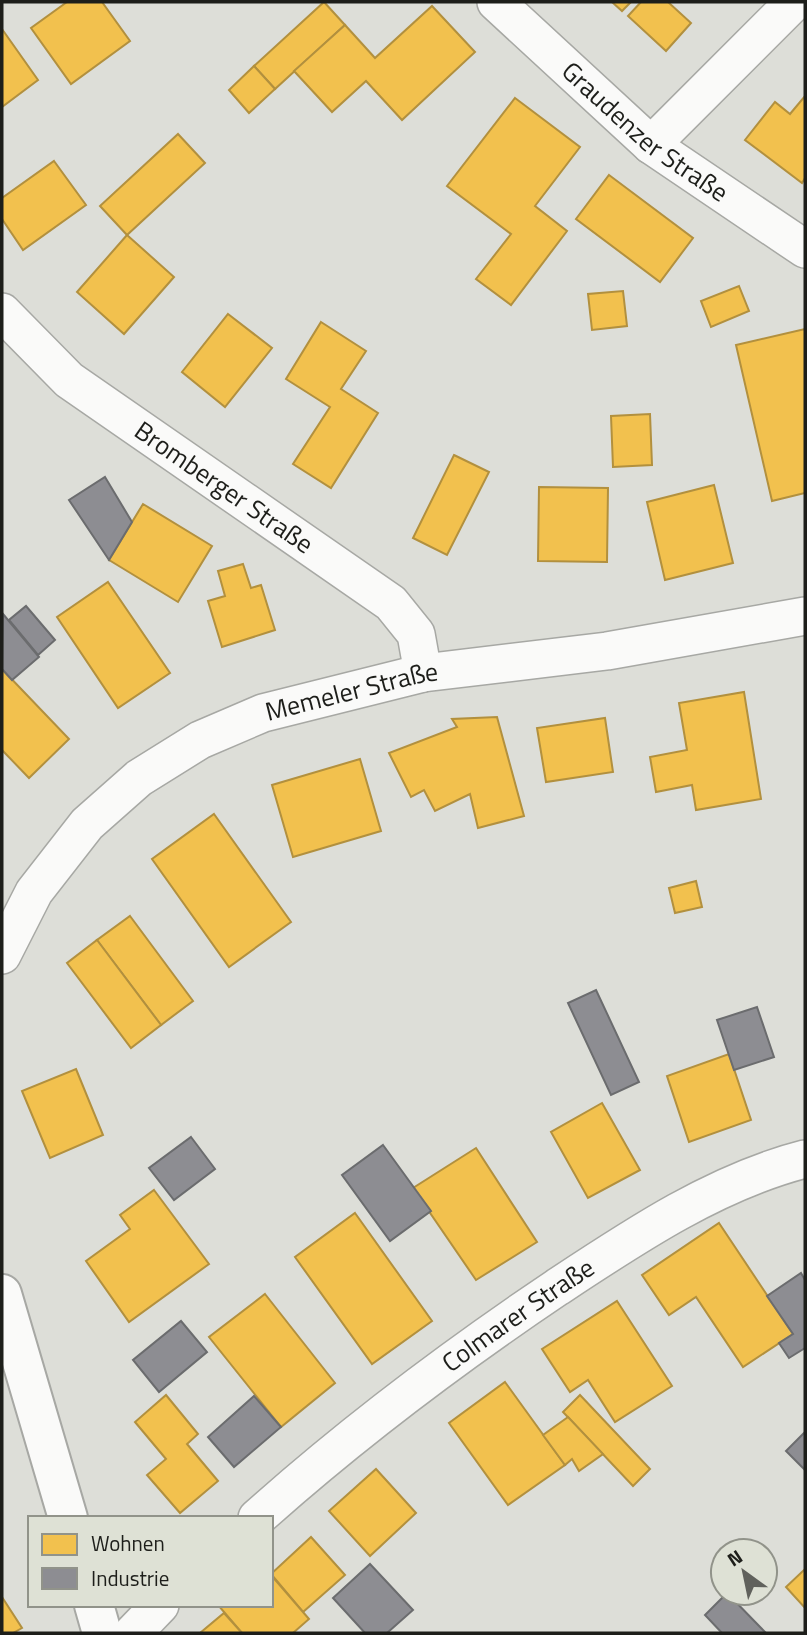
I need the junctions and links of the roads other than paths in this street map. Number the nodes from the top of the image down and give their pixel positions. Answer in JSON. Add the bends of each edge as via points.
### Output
{"nodes":[{"id":1,"x":496,"y":2,"type":"edge"},
{"id":2,"x":794,"y":2,"type":"edge"},
{"id":3,"x":652,"y":145,"type":"junction"},
{"id":4,"x":805,"y":248,"type":"edge"},
{"id":5,"x":2,"y":312,"type":"edge"},
{"id":6,"x":805,"y":616,"type":"edge"},
{"id":7,"x":423,"y":673,"type":"junction"},
{"id":8,"x":2,"y":955,"type":"edge"},
{"id":9,"x":805,"y":1159,"type":"edge"},
{"id":10,"x":2,"y":1294,"type":"edge"},
{"id":11,"x":67,"y":1516,"type":"edge"},
{"id":12,"x":259,"y":1516,"type":"edge"},
{"id":13,"x":95,"y":1607,"type":"edge"},
{"id":14,"x":158,"y":1607,"type":"edge"},
{"id":15,"x":102,"y":1633,"type":"edge"},
{"id":16,"x":133,"y":1633,"type":"edge"}],
"edges":[{"from":1,"to":3,"type":"street","name":"Graudenzer Straße"},
{"from":2,"to":3,"type":"street"},
{"from":3,"to":4,"type":"street","name":"Graudenzer Straße"},
{"from":5,"to":7,"type":"street","name":"Bromberger Straße","via":[[69,380],[391,603],[416,634]]},
{"from":6,"to":7,"type":"street","name":"Memeler Straße","via":[[607,651]]},
{"from":7,"to":8,"type":"street","name":"Memeler Straße","via":[[263,713],[200,740],[139,778],[87,824],[34,892]]},
{"from":9,"to":12,"type":"street","name":"Colmarer Straße","via":[[705,1198],[605,1256],[490,1333],[362,1429]]},
{"from":10,"to":11,"type":"street"},
{"from":13,"to":15,"type":"street"},
{"from":14,"to":16,"type":"street"}]}
